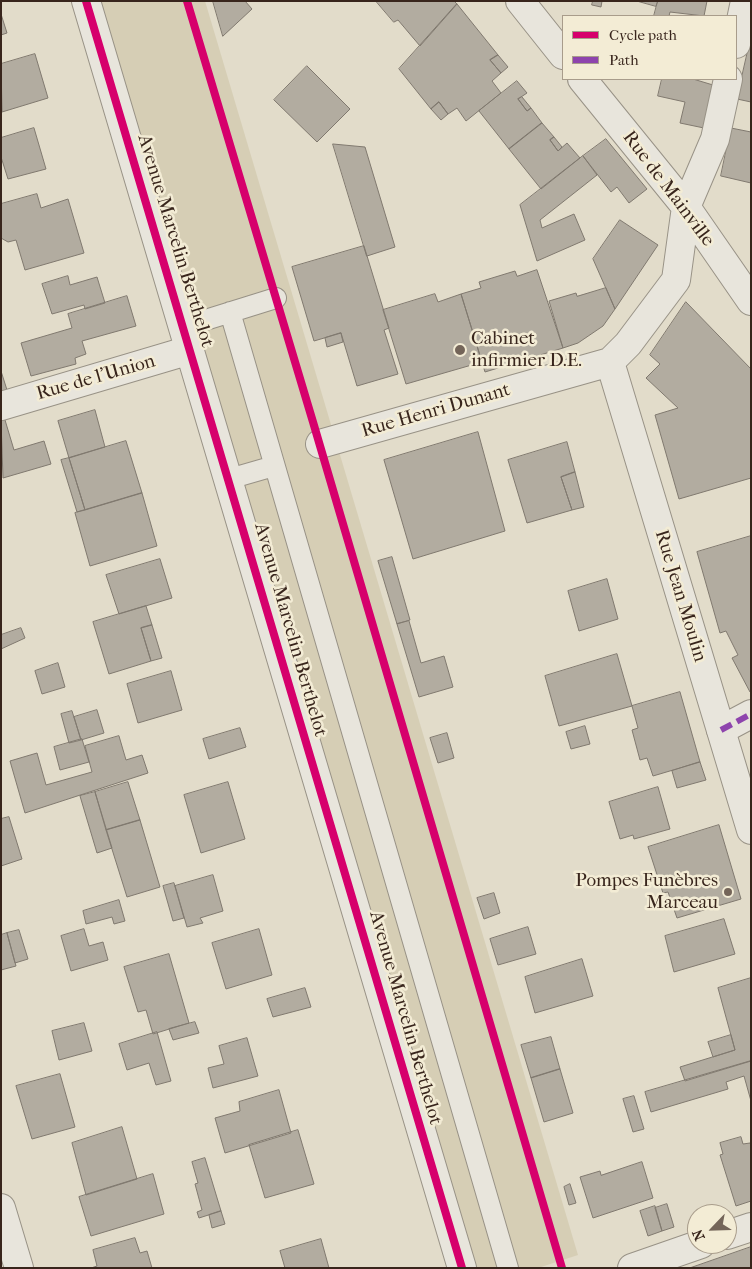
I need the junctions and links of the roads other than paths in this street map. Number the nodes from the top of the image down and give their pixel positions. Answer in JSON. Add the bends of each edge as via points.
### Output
{"nodes":[{"id":1,"x":86,"y":1,"type":"edge"},
{"id":2,"x":520,"y":1,"type":"edge"},
{"id":3,"x":745,"y":1,"type":"edge"},
{"id":4,"x":737,"y":39,"type":"edge"},
{"id":5,"x":562,"y":54,"type":"edge"},
{"id":6,"x":583,"y":80,"type":"edge"},
{"id":7,"x":728,"y":80,"type":"edge"},
{"id":8,"x":686,"y":207,"type":"junction"},
{"id":9,"x":276,"y":298,"type":"dead end"},
{"id":10,"x":751,"y":301,"type":"edge"},
{"id":11,"x":230,"y":312,"type":"junction"},
{"id":12,"x":187,"y":338,"type":"junction"},
{"id":13,"x":610,"y":362,"type":"junction"},
{"id":14,"x":1,"y":406,"type":"edge"},
{"id":15,"x":320,"y":444,"type":"dead end"},
{"id":16,"x":274,"y":466,"type":"junction"},
{"id":17,"x":228,"y":479,"type":"junction"},
{"id":18,"x":751,"y":714,"type":"edge"},
{"id":19,"x":721,"y":730,"type":"junction"},
{"id":20,"x":750,"y":826,"type":"edge"},
{"id":21,"x":1,"y":1208,"type":"edge"},
{"id":22,"x":751,"y":1227,"type":"edge"},
{"id":23,"x":737,"y":1232,"type":"edge"},
{"id":24,"x":687,"y":1249,"type":"edge"},
{"id":25,"x":460,"y":1263,"type":"edge"},
{"id":26,"x":19,"y":1268,"type":"edge"},
{"id":27,"x":508,"y":1268,"type":"edge"},
{"id":28,"x":632,"y":1268,"type":"edge"}],
"edges":[{"from":1,"to":12,"type":"street","name":"Avenue Marcelin Berthelot"},
{"from":2,"to":5,"type":"street"},
{"from":3,"to":4,"type":"street"},
{"from":6,"to":8,"type":"street","name":"Rue de Mainville"},
{"from":7,"to":8,"type":"street","name":"Rue Henri Dunant","via":[[715,138]]},
{"from":8,"to":10,"type":"street","name":"Rue de Mainville"},
{"from":8,"to":13,"type":"street","name":"Rue Henri Dunant","via":[[676,280],[628,344]]},
{"from":9,"to":11,"type":"lane"},
{"from":11,"to":12,"type":"lane"},
{"from":11,"to":16,"type":"lane"},
{"from":12,"to":14,"type":"street","name":"Rue de l'Union"},
{"from":12,"to":17,"type":"street","name":"Avenue Marcelin Berthelot"},
{"from":13,"to":15,"type":"street","name":"Rue Henri Dunant"},
{"from":13,"to":19,"type":"street","name":"Rue Jean Moulin"},
{"from":16,"to":17,"type":"lane"},
{"from":16,"to":27,"type":"lane"},
{"from":17,"to":25,"type":"street","name":"Avenue Marcelin Berthelot"},
{"from":18,"to":19,"type":"street"},
{"from":19,"to":20,"type":"street","name":"Rue Jean Moulin"},
{"from":21,"to":26,"type":"street"},
{"from":22,"to":23,"type":"street"},
{"from":24,"to":28,"type":"street"}]}
